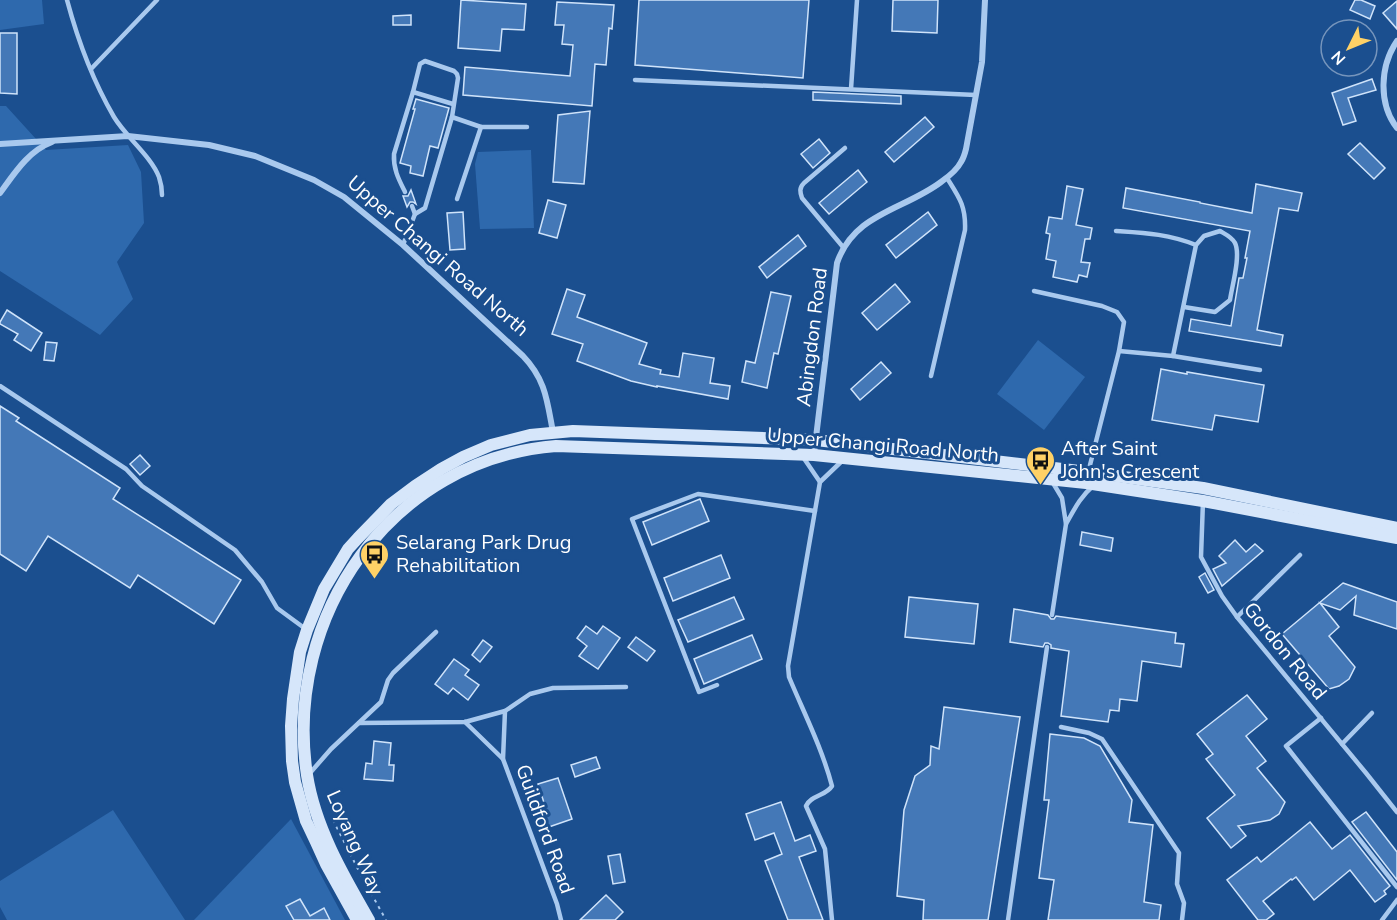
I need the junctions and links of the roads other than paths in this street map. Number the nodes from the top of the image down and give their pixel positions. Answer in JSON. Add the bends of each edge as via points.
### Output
{"nodes":[{"id":1,"x":67,"y":0,"type":"edge"},
{"id":2,"x":157,"y":0,"type":"edge"},
{"id":3,"x":857,"y":0,"type":"edge"},
{"id":4,"x":985,"y":0,"type":"edge"},
{"id":5,"x":1397,"y":41,"type":"edge"},
{"id":6,"x":91,"y":69,"type":"junction"},
{"id":7,"x":635,"y":80,"type":"dead end"},
{"id":8,"x":851,"y":89,"type":"junction"},
{"id":9,"x":413,"y":92,"type":"junction"},
{"id":10,"x":976,"y":94,"type":"junction"},
{"id":11,"x":453,"y":104,"type":"junction"},
{"id":12,"x":452,"y":117,"type":"junction"},
{"id":13,"x":481,"y":127,"type":"junction"},
{"id":14,"x":527,"y":127,"type":"dead end"},
{"id":15,"x":1397,"y":128,"type":"edge"},
{"id":16,"x":128,"y":135,"type":"junction"},
{"id":17,"x":58,"y":139,"type":"junction"},
{"id":18,"x":0,"y":144,"type":"edge"},
{"id":19,"x":845,"y":148,"type":"dead end"},
{"id":20,"x":946,"y":178,"type":"junction"},
{"id":21,"x":405,"y":192,"type":"dead end"},
{"id":22,"x":0,"y":194,"type":"edge"},
{"id":23,"x":162,"y":195,"type":"dead end"},
{"id":24,"x":457,"y":200,"type":"dead end"},
{"id":25,"x":412,"y":206,"type":"dead end"},
{"id":26,"x":416,"y":214,"type":"junction"},
{"id":27,"x":1116,"y":231,"type":"dead end"},
{"id":28,"x":403,"y":245,"type":"junction"},
{"id":29,"x":1196,"y":245,"type":"junction"},
{"id":30,"x":843,"y":247,"type":"junction"},
{"id":31,"x":1034,"y":291,"type":"dead end"},
{"id":32,"x":1184,"y":307,"type":"junction"},
{"id":33,"x":1119,"y":351,"type":"junction"},
{"id":34,"x":1173,"y":356,"type":"junction"},
{"id":35,"x":1260,"y":370,"type":"dead end"},
{"id":36,"x":931,"y":376,"type":"dead end"},
{"id":37,"x":0,"y":386,"type":"edge"},
{"id":38,"x":553,"y":432,"type":"junction"},
{"id":39,"x":530,"y":435,"type":"joint"},
{"id":40,"x":816,"y":440,"type":"junction"},
{"id":41,"x":556,"y":446,"type":"junction"},
{"id":42,"x":808,"y":455,"type":"junction"},
{"id":43,"x":844,"y":458,"type":"junction"},
{"id":44,"x":1051,"y":480,"type":"junction"},
{"id":45,"x":1090,"y":480,"type":"junction"},
{"id":46,"x":820,"y":482,"type":"junction"},
{"id":47,"x":1203,"y":488,"type":"junction"},
{"id":48,"x":1203,"y":501,"type":"junction"},
{"id":49,"x":815,"y":511,"type":"junction"},
{"id":50,"x":1066,"y":524,"type":"junction"},
{"id":51,"x":1397,"y":528,"type":"edge"},
{"id":52,"x":1397,"y":538,"type":"edge"},
{"id":53,"x":1300,"y":555,"type":"dead end"},
{"id":54,"x":1052,"y":615,"type":"dead end"},
{"id":55,"x":1237,"y":617,"type":"junction"},
{"id":56,"x":306,"y":630,"type":"junction"},
{"id":57,"x":436,"y":632,"type":"dead end"},
{"id":58,"x":1047,"y":647,"type":"dead end"},
{"id":59,"x":717,"y":685,"type":"dead end"},
{"id":60,"x":626,"y":687,"type":"dead end"},
{"id":61,"x":506,"y":711,"type":"junction"},
{"id":62,"x":1372,"y":713,"type":"dead end"},
{"id":63,"x":1321,"y":718,"type":"junction"},
{"id":64,"x":465,"y":722,"type":"junction"},
{"id":65,"x":359,"y":723,"type":"junction"},
{"id":66,"x":1061,"y":727,"type":"dead end"},
{"id":67,"x":1342,"y":744,"type":"junction"},
{"id":68,"x":503,"y":759,"type":"junction"},
{"id":69,"x":307,"y":776,"type":"junction"},
{"id":70,"x":1397,"y":812,"type":"edge"},
{"id":71,"x":1397,"y":887,"type":"edge"},
{"id":72,"x":1397,"y":900,"type":"edge"},
{"id":73,"x":357,"y":920,"type":"edge"},
{"id":74,"x":369,"y":920,"type":"edge"},
{"id":75,"x":561,"y":920,"type":"edge"},
{"id":76,"x":832,"y":920,"type":"edge"},
{"id":77,"x":1008,"y":920,"type":"edge"},
{"id":78,"x":1182,"y":920,"type":"edge"},
{"id":79,"x":1382,"y":920,"type":"edge"}],
"edges":[{"from":1,"to":6,"type":"lane"},
{"from":2,"to":6,"type":"lane"},
{"from":3,"to":8,"type":"lane"},
{"from":4,"to":10,"type":"street","name":"Abingdon Road"},
{"from":5,"to":15,"type":"street","via":[[1383,77],[1385,101]]},
{"from":6,"to":16,"type":"lane"},
{"from":7,"to":8,"type":"lane"},
{"from":8,"to":10,"type":"lane"},
{"from":9,"to":11,"type":"lane"},
{"from":9,"to":11,"type":"lane","via":[[420,64],[425,61],[457,74]]},
{"from":9,"to":21,"type":"lane","via":[[393,163]]},
{"from":10,"to":20,"type":"street","name":"Abingdon Road","via":[[962,162]]},
{"from":11,"to":12,"type":"lane"},
{"from":12,"to":13,"type":"lane"},
{"from":12,"to":26,"type":"lane","via":[[425,208]]},
{"from":13,"to":14,"type":"lane"},
{"from":13,"to":24,"type":"lane"},
{"from":16,"to":17,"type":"street","name":"Upper Changi Road North"},
{"from":16,"to":23,"type":"lane","via":[[154,168]]},
{"from":16,"to":28,"type":"street","name":"Upper Changi Road North","via":[[255,156],[337,192]]},
{"from":17,"to":18,"type":"street","name":"Upper Changi Road North"},
{"from":17,"to":22,"type":"street","via":[[26,159]]},
{"from":19,"to":30,"type":"lane","via":[[804,183],[800,192]]},
{"from":20,"to":30,"type":"street","name":"Abingdon Road","via":[[869,221]]},
{"from":20,"to":36,"type":"lane","via":[[966,215],[965,230]]},
{"from":25,"to":26,"type":"lane"},
{"from":26,"to":28,"type":"lane"},
{"from":27,"to":29,"type":"lane","via":[[1154,233]]},
{"from":28,"to":38,"type":"street","name":"Upper Changi Road North","via":[[532,365],[544,389]]},
{"from":29,"to":32,"type":"lane"},
{"from":29,"to":32,"type":"lane","via":[[1204,236],[1220,231],[1235,242],[1237,258],[1230,300],[1215,312]]},
{"from":30,"to":40,"type":"street","name":"Abingdon Road","via":[[837,263]]},
{"from":31,"to":33,"type":"lane","via":[[1117,312],[1124,322]]},
{"from":32,"to":34,"type":"lane"},
{"from":33,"to":34,"type":"lane"},
{"from":33,"to":45,"type":"lane"},
{"from":34,"to":35,"type":"lane"},
{"from":37,"to":56,"type":"lane","via":[[126,468],[142,486],[235,550],[262,582],[277,608]]},
{"from":38,"to":39,"type":"street","name":"Upper Changi Road North"},
{"from":38,"to":40,"type":"street","name":"Upper Changi Road North"},
{"from":38,"to":41,"type":"lane","name":"Upper Changi Road North"},
{"from":39,"to":56,"type":"street","name":"Loyang Way","via":[[463,457],[391,504],[348,549]]},
{"from":40,"to":42,"type":"street","name":"Abingdon Road"},
{"from":40,"to":45,"type":"street","name":"Upper Changi Road North"},
{"from":41,"to":42,"type":"street","name":"Upper Changi Road North"},
{"from":41,"to":69,"type":"street","name":"Loyang Way","via":[[494,458],[446,478],[403,509],[361,555],[327,614],[313,655],[305,703]]},
{"from":42,"to":43,"type":"street","name":"Upper Changi Road North"},
{"from":42,"to":46,"type":"lane"},
{"from":43,"to":44,"type":"street","name":"Upper Changi Road North"},
{"from":43,"to":46,"type":"lane"},
{"from":44,"to":45,"type":"street","name":"Upper Changi Road North"},
{"from":44,"to":50,"type":"lane","via":[[1062,498]]},
{"from":45,"to":47,"type":"street","name":"Upper Changi Road North"},
{"from":45,"to":48,"type":"street","name":"Upper Changi Road North"},
{"from":45,"to":50,"type":"lane"},
{"from":46,"to":49,"type":"lane"},
{"from":47,"to":48,"type":"lane","name":"Gordon Road"},
{"from":47,"to":51,"type":"street","name":"Upper Changi Road North"},
{"from":48,"to":52,"type":"street","name":"Upper Changi Road North"},
{"from":48,"to":55,"type":"lane","name":"Gordon Road","via":[[1201,557]]},
{"from":49,"to":59,"type":"lane","via":[[698,494],[632,519],[699,692]]},
{"from":49,"to":76,"type":"lane","via":[[788,666],[832,786],[806,806],[825,849]]},
{"from":50,"to":54,"type":"lane"},
{"from":53,"to":55,"type":"lane"},
{"from":55,"to":63,"type":"lane","name":"Gordon Road"},
{"from":56,"to":73,"type":"street","name":"Loyang Way","via":[[292,699],[295,782],[306,821]]},
{"from":57,"to":65,"type":"lane","via":[[393,673],[381,702]]},
{"from":58,"to":77,"type":"lane"},
{"from":60,"to":61,"type":"lane","via":[[553,688],[530,694]]},
{"from":61,"to":64,"type":"lane"},
{"from":61,"to":68,"type":"lane","name":"Guildford Road"},
{"from":62,"to":67,"type":"lane"},
{"from":63,"to":67,"type":"lane","name":"Gordon Road"},
{"from":63,"to":71,"type":"lane","via":[[1286,746]]},
{"from":64,"to":65,"type":"lane"},
{"from":64,"to":68,"type":"lane"},
{"from":65,"to":69,"type":"lane"},
{"from":66,"to":78,"type":"lane","via":[[1102,739],[1179,853],[1177,884],[1184,903]]},
{"from":67,"to":70,"type":"lane","name":"Gordon Road"},
{"from":68,"to":75,"type":"lane","name":"Guildford Road"},
{"from":69,"to":74,"type":"street","name":"Loyang Way","via":[[325,835]]},
{"from":72,"to":79,"type":"lane"}]}
